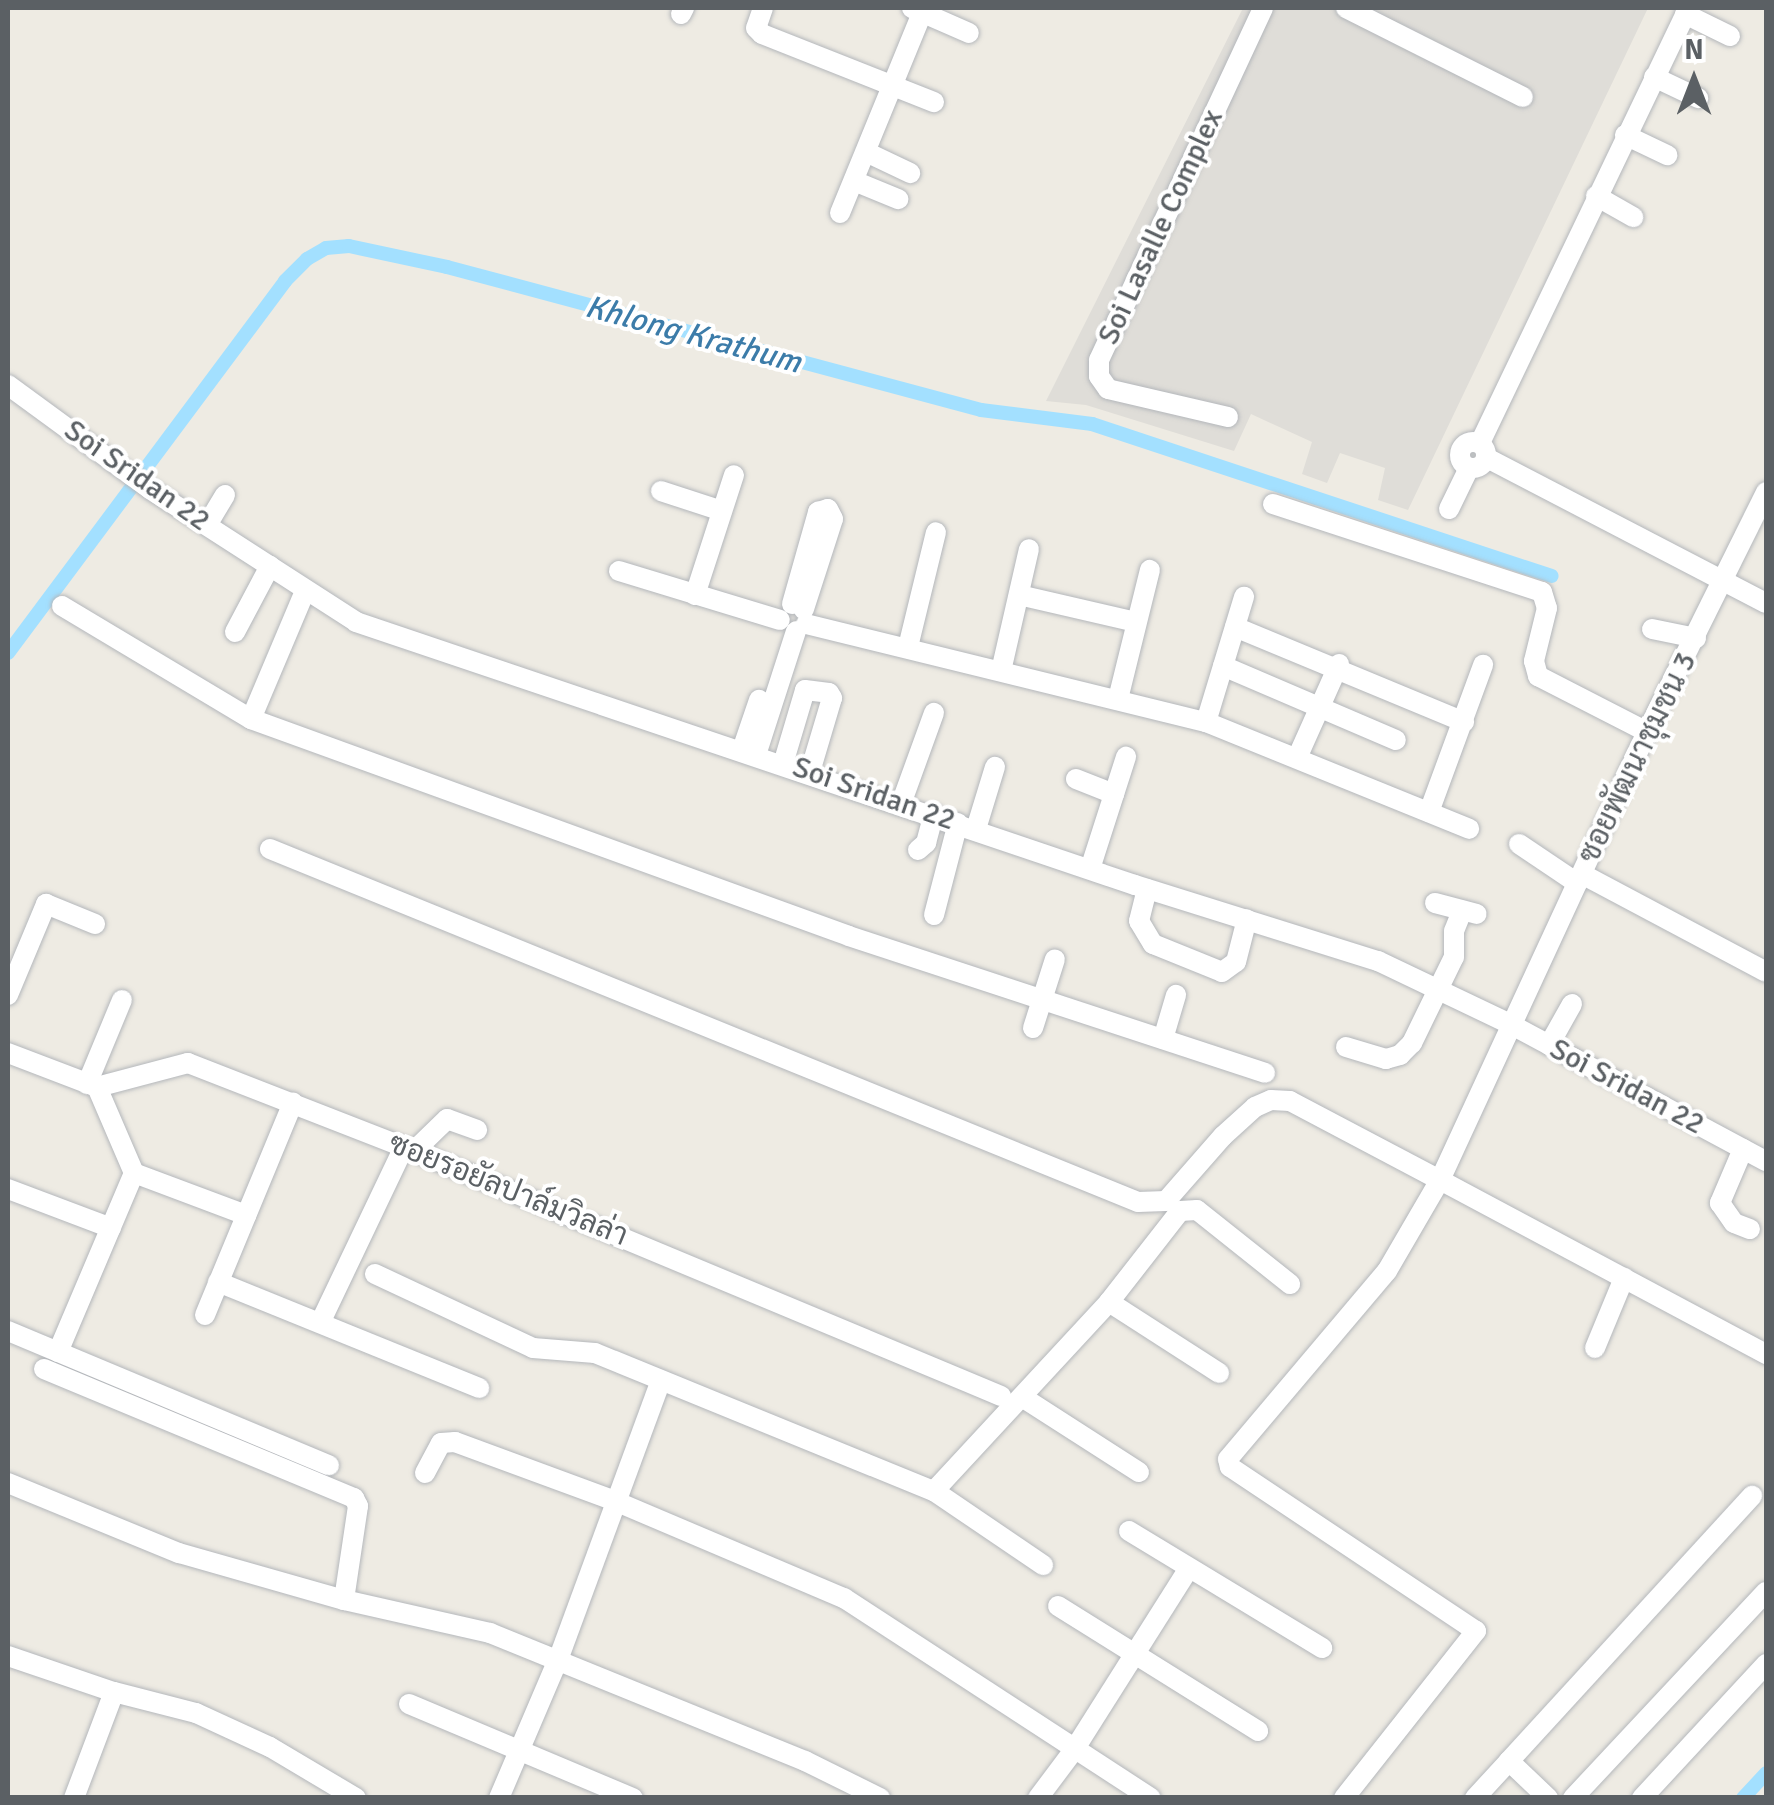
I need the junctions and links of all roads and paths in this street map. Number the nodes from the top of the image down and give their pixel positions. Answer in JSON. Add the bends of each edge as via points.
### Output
{"nodes":[{"id":1,"x":763,"y":8,"type":"edge"},
{"id":2,"x":1263,"y":8,"type":"edge"},
{"id":3,"x":1346,"y":8,"type":"edge"},
{"id":4,"x":920,"y":9,"type":"edge"},
{"id":5,"x":1686,"y":11,"type":"edge"},
{"id":6,"x":969,"y":33,"type":"dead end"},
{"id":7,"x":1730,"y":36,"type":"dead end"},
{"id":8,"x":1654,"y":77,"type":"junction"},
{"id":9,"x":894,"y":86,"type":"junction"},
{"id":10,"x":1524,"y":96,"type":"dead end"},
{"id":11,"x":1698,"y":98,"type":"dead end"},
{"id":12,"x":934,"y":102,"type":"dead end"},
{"id":13,"x":1626,"y":135,"type":"junction"},
{"id":14,"x":866,"y":152,"type":"junction"},
{"id":15,"x":1667,"y":155,"type":"dead end"},
{"id":16,"x":910,"y":173,"type":"dead end"},
{"id":17,"x":854,"y":180,"type":"junction"},
{"id":18,"x":1596,"y":196,"type":"junction"},
{"id":19,"x":898,"y":199,"type":"dead end"},
{"id":20,"x":840,"y":213,"type":"dead end"},
{"id":21,"x":1633,"y":217,"type":"dead end"},
{"id":22,"x":8,"y":385,"type":"edge"},
{"id":23,"x":1228,"y":417,"type":"dead end"},
{"id":24,"x":1479,"y":456,"type":"junction"},
{"id":25,"x":734,"y":475,"type":"dead end"},
{"id":26,"x":662,"y":491,"type":"dead end"},
{"id":27,"x":1766,"y":492,"type":"edge"},
{"id":28,"x":225,"y":495,"type":"dead end"},
{"id":29,"x":1272,"y":504,"type":"dead end"},
{"id":30,"x":1449,"y":509,"type":"dead end"},
{"id":31,"x":722,"y":512,"type":"junction"},
{"id":32,"x":207,"y":525,"type":"junction"},
{"id":33,"x":936,"y":532,"type":"dead end"},
{"id":34,"x":1029,"y":549,"type":"dead end"},
{"id":35,"x":270,"y":566,"type":"junction"},
{"id":36,"x":1150,"y":570,"type":"dead end"},
{"id":37,"x":619,"y":571,"type":"dead end"},
{"id":38,"x":1723,"y":580,"type":"junction"},
{"id":39,"x":304,"y":591,"type":"junction"},
{"id":40,"x":695,"y":595,"type":"junction"},
{"id":41,"x":1018,"y":595,"type":"junction"},
{"id":42,"x":1244,"y":597,"type":"dead end"},
{"id":43,"x":1766,"y":603,"type":"edge"},
{"id":44,"x":62,"y":606,"type":"dead end"},
{"id":45,"x":794,"y":619,"type":"junction"},
{"id":46,"x":1136,"y":622,"type":"junction"},
{"id":47,"x":1235,"y":627,"type":"junction"},
{"id":48,"x":1652,"y":629,"type":"dead end"},
{"id":49,"x":234,"y":632,"type":"dead end"},
{"id":50,"x":1696,"y":638,"type":"junction"},
{"id":51,"x":908,"y":647,"type":"junction"},
{"id":52,"x":1483,"y":665,"type":"dead end"},
{"id":53,"x":1223,"y":666,"type":"junction"},
{"id":54,"x":1337,"y":668,"type":"junction"},
{"id":55,"x":1001,"y":671,"type":"junction"},
{"id":56,"x":1118,"y":699,"type":"junction"},
{"id":57,"x":1320,"y":707,"type":"junction"},
{"id":58,"x":934,"y":713,"type":"dead end"},
{"id":59,"x":251,"y":719,"type":"junction"},
{"id":60,"x":1206,"y":722,"type":"junction"},
{"id":61,"x":1464,"y":722,"type":"junction"},
{"id":62,"x":1647,"y":732,"type":"junction"},
{"id":63,"x":1396,"y":740,"type":"dead end"},
{"id":64,"x":749,"y":752,"type":"junction"},
{"id":65,"x":1126,"y":757,"type":"dead end"},
{"id":66,"x":1298,"y":758,"type":"junction"},
{"id":67,"x":784,"y":764,"type":"junction"},
{"id":68,"x":995,"y":767,"type":"dead end"},
{"id":69,"x":810,"y":772,"type":"junction"},
{"id":70,"x":1076,"y":779,"type":"dead end"},
{"id":71,"x":1114,"y":794,"type":"junction"},
{"id":72,"x":901,"y":804,"type":"junction"},
{"id":73,"x":1429,"y":812,"type":"junction"},
{"id":74,"x":934,"y":814,"type":"junction"},
{"id":75,"x":967,"y":826,"type":"junction"},
{"id":76,"x":1469,"y":829,"type":"dead end"},
{"id":77,"x":1519,"y":844,"type":"dead end"},
{"id":78,"x":270,"y":849,"type":"dead end"},
{"id":79,"x":918,"y":850,"type":"dead end"},
{"id":80,"x":1090,"y":869,"type":"junction"},
{"id":81,"x":1580,"y":879,"type":"junction"},
{"id":82,"x":1147,"y":888,"type":"junction"},
{"id":83,"x":1435,"y":903,"type":"dead end"},
{"id":84,"x":934,"y":915,"type":"dead end"},
{"id":85,"x":1247,"y":919,"type":"junction"},
{"id":86,"x":95,"y":924,"type":"dead end"},
{"id":87,"x":1055,"y":958,"type":"dead end"},
{"id":88,"x":1766,"y":972,"type":"edge"},
{"id":89,"x":1439,"y":990,"type":"junction"},
{"id":90,"x":8,"y":995,"type":"edge"},
{"id":91,"x":1176,"y":995,"type":"dead end"},
{"id":92,"x":122,"y":1000,"type":"dead end"},
{"id":93,"x":1042,"y":1000,"type":"junction"},
{"id":94,"x":1572,"y":1004,"type":"dead end"},
{"id":95,"x":1510,"y":1024,"type":"junction"},
{"id":96,"x":1033,"y":1028,"type":"dead end"},
{"id":97,"x":1163,"y":1039,"type":"junction"},
{"id":98,"x":1549,"y":1045,"type":"junction"},
{"id":99,"x":1346,"y":1047,"type":"dead end"},
{"id":100,"x":8,"y":1053,"type":"edge"},
{"id":101,"x":1265,"y":1073,"type":"dead end"},
{"id":102,"x":92,"y":1086,"type":"junction"},
{"id":103,"x":293,"y":1103,"type":"junction"},
{"id":104,"x":477,"y":1130,"type":"dead end"},
{"id":105,"x":409,"y":1149,"type":"junction"},
{"id":106,"x":1743,"y":1149,"type":"junction"},
{"id":107,"x":1766,"y":1161,"type":"edge"},
{"id":108,"x":134,"y":1173,"type":"junction"},
{"id":109,"x":1440,"y":1180,"type":"junction"},
{"id":110,"x":8,"y":1189,"type":"edge"},
{"id":111,"x":246,"y":1215,"type":"junction"},
{"id":112,"x":112,"y":1228,"type":"junction"},
{"id":113,"x":1750,"y":1229,"type":"dead end"},
{"id":114,"x":375,"y":1274,"type":"dead end"},
{"id":115,"x":1624,"y":1278,"type":"junction"},
{"id":116,"x":218,"y":1282,"type":"junction"},
{"id":117,"x":1290,"y":1284,"type":"dead end"},
{"id":118,"x":1109,"y":1302,"type":"junction"},
{"id":119,"x":205,"y":1315,"type":"dead end"},
{"id":120,"x":321,"y":1321,"type":"junction"},
{"id":121,"x":8,"y":1331,"type":"edge"},
{"id":122,"x":1594,"y":1348,"type":"dead end"},
{"id":123,"x":1766,"y":1354,"type":"edge"},
{"id":124,"x":51,"y":1360,"type":"junction"},
{"id":125,"x":1219,"y":1372,"type":"dead end"},
{"id":126,"x":662,"y":1380,"type":"junction"},
{"id":127,"x":479,"y":1388,"type":"dead end"},
{"id":128,"x":1011,"y":1396,"type":"junction"},
{"id":129,"x":329,"y":1465,"type":"dead end"},
{"id":130,"x":1139,"y":1472,"type":"dead end"},
{"id":131,"x":424,"y":1473,"type":"dead end"},
{"id":132,"x":8,"y":1483,"type":"edge"},
{"id":133,"x":934,"y":1491,"type":"junction"},
{"id":134,"x":1752,"y":1496,"type":"dead end"},
{"id":135,"x":615,"y":1502,"type":"junction"},
{"id":136,"x":1129,"y":1531,"type":"dead end"},
{"id":137,"x":1044,"y":1565,"type":"dead end"},
{"id":138,"x":1189,"y":1568,"type":"junction"},
{"id":139,"x":1766,"y":1592,"type":"edge"},
{"id":140,"x":344,"y":1600,"type":"junction"},
{"id":141,"x":1058,"y":1606,"type":"dead end"},
{"id":142,"x":1322,"y":1648,"type":"dead end"},
{"id":143,"x":1131,"y":1654,"type":"junction"},
{"id":144,"x":8,"y":1656,"type":"edge"},
{"id":145,"x":558,"y":1660,"type":"junction"},
{"id":146,"x":1766,"y":1664,"type":"edge"},
{"id":147,"x":114,"y":1692,"type":"junction"},
{"id":148,"x":410,"y":1704,"type":"dead end"},
{"id":149,"x":1258,"y":1732,"type":"dead end"},
{"id":150,"x":520,"y":1748,"type":"junction"},
{"id":151,"x":1074,"y":1750,"type":"junction"},
{"id":152,"x":1508,"y":1761,"type":"junction"},
{"id":153,"x":74,"y":1798,"type":"edge"},
{"id":154,"x":356,"y":1798,"type":"edge"},
{"id":155,"x":499,"y":1798,"type":"edge"},
{"id":156,"x":633,"y":1798,"type":"edge"},
{"id":157,"x":880,"y":1798,"type":"edge"},
{"id":158,"x":1038,"y":1798,"type":"edge"},
{"id":159,"x":1151,"y":1798,"type":"edge"},
{"id":160,"x":1344,"y":1798,"type":"edge"},
{"id":161,"x":1475,"y":1798,"type":"edge"},
{"id":162,"x":1548,"y":1798,"type":"edge"},
{"id":163,"x":1573,"y":1798,"type":"edge"},
{"id":164,"x":1642,"y":1798,"type":"edge"}],
"edges":[{"from":1,"to":9,"type":"street","via":[[757,31]]},
{"from":2,"to":23,"type":"street","name":"Soi Lasalle Complex","via":[[1099,360],[1108,390]]},
{"from":3,"to":10,"type":"street"},
{"from":4,"to":6,"type":"street"},
{"from":4,"to":9,"type":"street"},
{"from":5,"to":7,"type":"street"},
{"from":5,"to":8,"type":"street"},
{"from":8,"to":11,"type":"street"},
{"from":8,"to":13,"type":"street"},
{"from":9,"to":12,"type":"street"},
{"from":9,"to":14,"type":"street"},
{"from":13,"to":15,"type":"street"},
{"from":13,"to":18,"type":"street"},
{"from":14,"to":16,"type":"street"},
{"from":14,"to":17,"type":"street"},
{"from":17,"to":19,"type":"street"},
{"from":17,"to":20,"type":"street"},
{"from":18,"to":21,"type":"street"},
{"from":18,"to":24,"type":"street"},
{"from":22,"to":32,"type":"street","name":"Soi Sridan 22"},
{"from":24,"to":30,"type":"street"},
{"from":24,"to":38,"type":"street"},
{"from":25,"to":31,"type":"street"},
{"from":26,"to":31,"type":"street"},
{"from":27,"to":38,"type":"street","name":"ซอยพัฒนาชุมชน 3"},
{"from":28,"to":32,"type":"street"},
{"from":29,"to":62,"type":"street","via":[[1542,592],[1548,598],[1534,661],[1538,676]]},
{"from":31,"to":40,"type":"street"},
{"from":32,"to":35,"type":"street","name":"Soi Sridan 22"},
{"from":33,"to":51,"type":"street"},
{"from":34,"to":41,"type":"street"},
{"from":35,"to":39,"type":"street","name":"Soi Sridan 22"},
{"from":35,"to":49,"type":"street"},
{"from":36,"to":46,"type":"street"},
{"from":37,"to":40,"type":"street"},
{"from":38,"to":43,"type":"street"},
{"from":38,"to":50,"type":"street","name":"ซอยพัฒนาชุมชน 3"},
{"from":39,"to":59,"type":"street"},
{"from":39,"to":64,"type":"street","name":"Soi Sridan 22","via":[[356,622]]},
{"from":40,"to":45,"type":"street"},
{"from":41,"to":46,"type":"street"},
{"from":41,"to":55,"type":"street"},
{"from":42,"to":47,"type":"street"},
{"from":44,"to":59,"type":"street"},
{"from":45,"to":51,"type":"street"},
{"from":45,"to":64,"type":"street"},
{"from":46,"to":56,"type":"street"},
{"from":47,"to":53,"type":"street"},
{"from":47,"to":54,"type":"street"},
{"from":48,"to":50,"type":"street"},
{"from":50,"to":62,"type":"street","name":"ซอยพัฒนาชุมชน 3"},
{"from":51,"to":55,"type":"street"},
{"from":52,"to":61,"type":"street"},
{"from":53,"to":57,"type":"street"},
{"from":53,"to":60,"type":"street"},
{"from":54,"to":57,"type":"street"},
{"from":54,"to":61,"type":"street"},
{"from":55,"to":56,"type":"street"},
{"from":56,"to":60,"type":"street"},
{"from":57,"to":63,"type":"street"},
{"from":57,"to":66,"type":"street"},
{"from":58,"to":72,"type":"street"},
{"from":59,"to":93,"type":"street"},
{"from":60,"to":66,"type":"street"},
{"from":61,"to":73,"type":"street"},
{"from":62,"to":81,"type":"street","name":"ซอยพัฒนาชุมชน 3"},
{"from":64,"to":67,"type":"street","name":"Soi Sridan 22"},
{"from":65,"to":71,"type":"street"},
{"from":66,"to":73,"type":"street"},
{"from":67,"to":69,"type":"street","name":"Soi Sridan 22"},
{"from":67,"to":69,"type":"street","via":[[805,690],[829,694]]},
{"from":68,"to":75,"type":"street"},
{"from":69,"to":72,"type":"street","name":"Soi Sridan 22"},
{"from":70,"to":71,"type":"street"},
{"from":71,"to":80,"type":"street"},
{"from":72,"to":74,"type":"street","name":"Soi Sridan 22"},
{"from":73,"to":76,"type":"street"},
{"from":74,"to":75,"type":"street","name":"Soi Sridan 22"},
{"from":74,"to":79,"type":"street"},
{"from":75,"to":80,"type":"street","name":"Soi Sridan 22"},
{"from":75,"to":84,"type":"street"},
{"from":77,"to":81,"type":"street"},
{"from":78,"to":109,"type":"street","via":[[1138,1202],[1166,1201],[1223,1136],[1271,1100],[1290,1102]]},
{"from":80,"to":82,"type":"street","name":"Soi Sridan 22"},
{"from":81,"to":88,"type":"street"},
{"from":81,"to":95,"type":"street","name":"ซอยพัฒนาชุมชน 3"},
{"from":82,"to":85,"type":"street","name":"Soi Sridan 22"},
{"from":82,"to":85,"type":"street","via":[[1139,921],[1153,944],[1222,972],[1236,962]]},
{"from":83,"to":89,"type":"street","via":[[1470,913],[1454,931],[1454,957]]},
{"from":85,"to":89,"type":"street","name":"Soi Sridan 22","via":[[1378,961]]},
{"from":86,"to":90,"type":"street","via":[[46,904]]},
{"from":87,"to":93,"type":"street"},
{"from":89,"to":95,"type":"street","name":"Soi Sridan 22"},
{"from":89,"to":99,"type":"street","via":[[1400,1055],[1386,1059]]},
{"from":91,"to":97,"type":"street"},
{"from":92,"to":102,"type":"street"},
{"from":93,"to":96,"type":"street"},
{"from":93,"to":97,"type":"street"},
{"from":94,"to":98,"type":"street"},
{"from":95,"to":98,"type":"street","name":"Soi Sridan 22"},
{"from":95,"to":109,"type":"street","name":"ซอยพัฒนาชุมชน 3"},
{"from":97,"to":101,"type":"street"},
{"from":98,"to":106,"type":"street","name":"Soi Sridan 22"},
{"from":100,"to":102,"type":"street"},
{"from":102,"to":103,"type":"street","name":"ซอยรอยัลปาล์มวิลล่า","via":[[188,1063]]},
{"from":102,"to":108,"type":"street"},
{"from":103,"to":105,"type":"street","name":"ซอยรอยัลปาล์มวิลล่า"},
{"from":103,"to":111,"type":"street"},
{"from":104,"to":105,"type":"street","via":[[447,1119]]},
{"from":105,"to":120,"type":"street"},
{"from":105,"to":128,"type":"street","name":"ซอยรอยัลปาล์มวิลล่า"},
{"from":106,"to":107,"type":"street","name":"Soi Sridan 22"},
{"from":106,"to":113,"type":"street","via":[[1720,1204],[1734,1223]]},
{"from":108,"to":111,"type":"street"},
{"from":108,"to":112,"type":"street"},
{"from":109,"to":115,"type":"street"},
{"from":109,"to":160,"type":"street","name":"ซอยพัฒนาชุมชน 3","via":[[1388,1271],[1228,1459],[1476,1631]]},
{"from":110,"to":112,"type":"street"},
{"from":111,"to":116,"type":"street"},
{"from":112,"to":124,"type":"street"},
{"from":114,"to":126,"type":"street","via":[[534,1348],[595,1353]]},
{"from":115,"to":122,"type":"street"},
{"from":115,"to":123,"type":"street"},
{"from":116,"to":119,"type":"street"},
{"from":116,"to":120,"type":"street"},
{"from":117,"to":118,"type":"street","via":[[1188,1209]]},
{"from":118,"to":125,"type":"street"},
{"from":118,"to":128,"type":"street"},
{"from":120,"to":127,"type":"street"},
{"from":121,"to":124,"type":"street"},
{"from":124,"to":129,"type":"street"},
{"from":124,"to":140,"type":"street","via":[[354,1498]]},
{"from":126,"to":133,"type":"street"},
{"from":126,"to":135,"type":"street"},
{"from":128,"to":130,"type":"street","name":"ซอยรอยัลปาล์มวิลล่า"},
{"from":128,"to":133,"type":"street"},
{"from":131,"to":135,"type":"street","via":[[441,1443],[455,1442]]},
{"from":132,"to":140,"type":"street","via":[[179,1554]]},
{"from":133,"to":137,"type":"street"},
{"from":134,"to":152,"type":"street"},
{"from":135,"to":145,"type":"street"},
{"from":135,"to":151,"type":"street","via":[[844,1598]]},
{"from":136,"to":138,"type":"street"},
{"from":138,"to":142,"type":"street"},
{"from":138,"to":143,"type":"street"},
{"from":139,"to":163,"type":"street"},
{"from":140,"to":145,"type":"street","via":[[471,1627]]},
{"from":141,"to":143,"type":"street"},
{"from":143,"to":149,"type":"street"},
{"from":143,"to":151,"type":"street"},
{"from":144,"to":147,"type":"street"},
{"from":145,"to":150,"type":"street"},
{"from":145,"to":157,"type":"street"},
{"from":146,"to":164,"type":"street"},
{"from":147,"to":153,"type":"street"},
{"from":147,"to":154,"type":"street","via":[[232,1728]]},
{"from":148,"to":150,"type":"street"},
{"from":150,"to":155,"type":"street"},
{"from":150,"to":156,"type":"street"},
{"from":151,"to":158,"type":"street"},
{"from":151,"to":159,"type":"street"},
{"from":152,"to":161,"type":"street"},
{"from":152,"to":162,"type":"street"}]}
